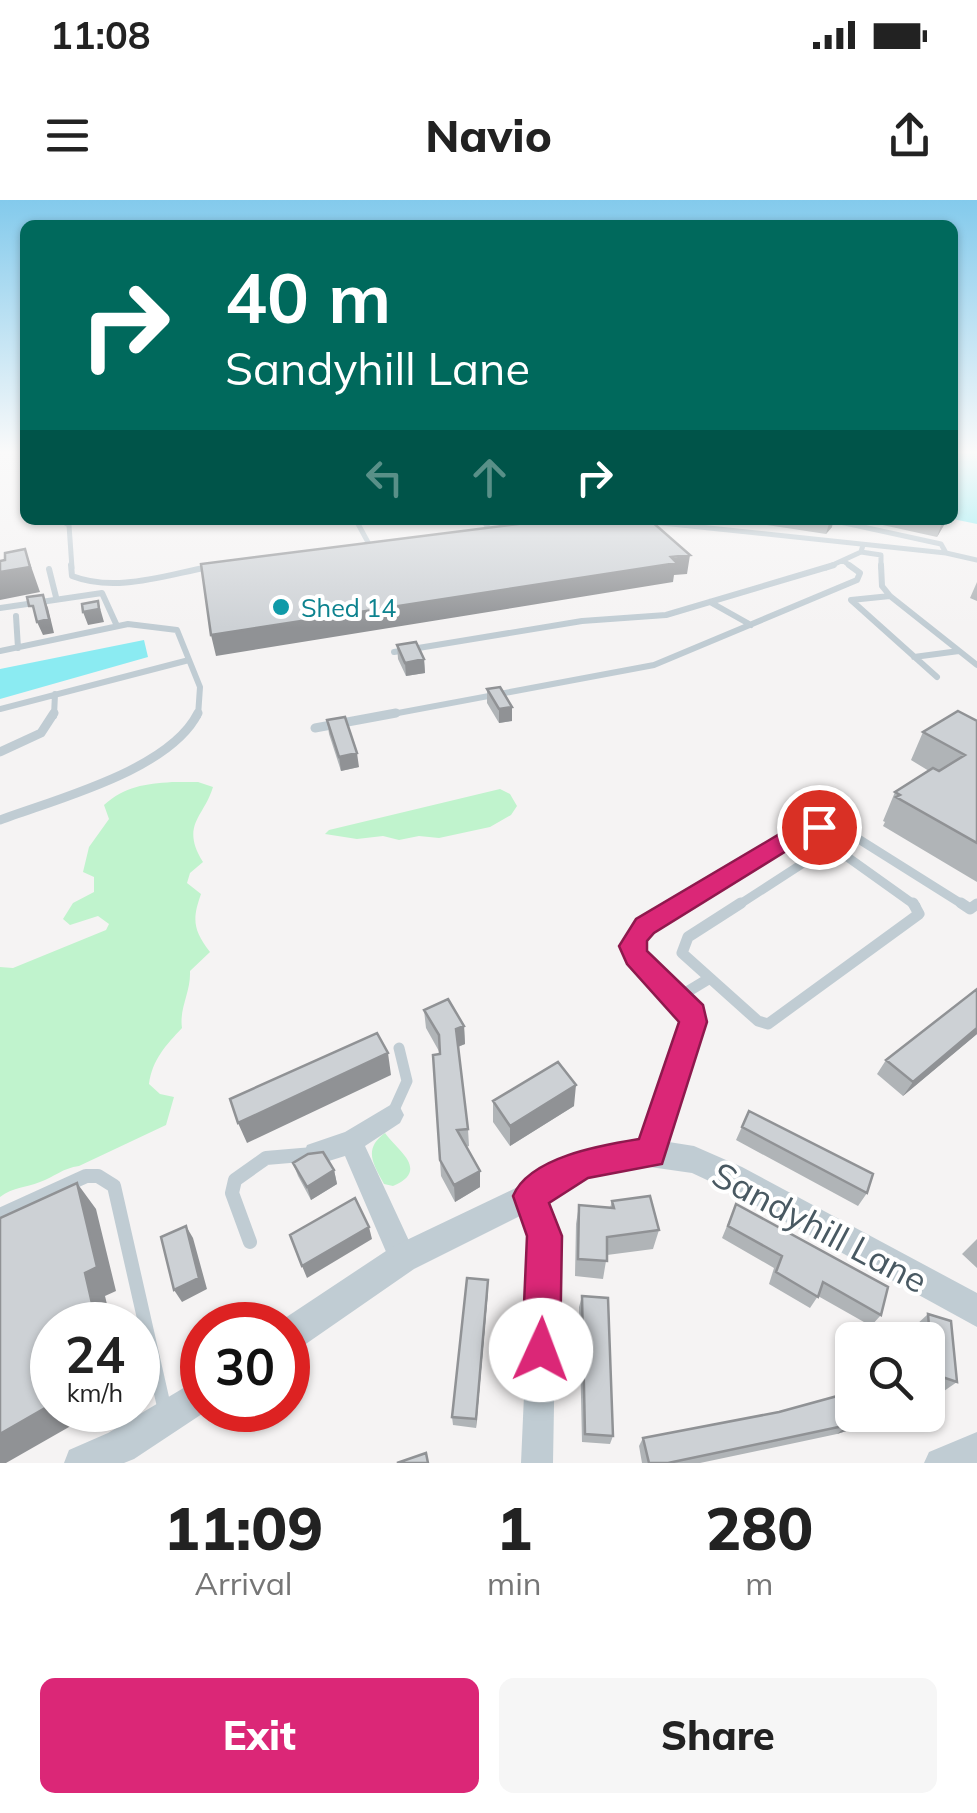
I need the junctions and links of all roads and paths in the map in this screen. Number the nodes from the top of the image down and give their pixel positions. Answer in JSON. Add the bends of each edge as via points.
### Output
{"nodes":[{"id":1,"x":69,"y":525,"type":"edge"},
{"id":2,"x":358,"y":525,"type":"edge"},
{"id":3,"x":486,"y":525,"type":"edge"},
{"id":4,"x":681,"y":525,"type":"edge"},
{"id":5,"x":711,"y":525,"type":"edge"},
{"id":6,"x":854,"y":525,"type":"edge"},
{"id":7,"x":504,"y":527,"type":"edge"},
{"id":8,"x":489,"y":528,"type":"junction"},
{"id":9,"x":709,"y":528,"type":"junction"},
{"id":10,"x":469,"y":532,"type":"edge"},
{"id":11,"x":366,"y":548,"type":"edge"},
{"id":12,"x":862,"y":548,"type":"junction"},
{"id":13,"x":946,"y":553,"type":"junction"},
{"id":14,"x":977,"y":560,"type":"edge"},
{"id":15,"x":846,"y":562,"type":"junction"},
{"id":16,"x":219,"y":565,"type":"edge"},
{"id":17,"x":49,"y":568,"type":"dead end"},
{"id":18,"x":890,"y":596,"type":"junction"},
{"id":19,"x":56,"y":597,"type":"junction"},
{"id":20,"x":710,"y":602,"type":"junction"},
{"id":21,"x":0,"y":608,"type":"edge"},
{"id":22,"x":16,"y":616,"type":"dead end"},
{"id":23,"x":750,"y":624,"type":"junction"},
{"id":24,"x":118,"y":626,"type":"junction"},
{"id":25,"x":18,"y":648,"type":"junction"},
{"id":26,"x":0,"y":651,"type":"edge"},
{"id":27,"x":959,"y":651,"type":"junction"},
{"id":28,"x":394,"y":652,"type":"edge"},
{"id":29,"x":914,"y":657,"type":"junction"},
{"id":30,"x":189,"y":660,"type":"junction"},
{"id":31,"x":977,"y":665,"type":"edge"},
{"id":32,"x":937,"y":677,"type":"dead end"},
{"id":33,"x":55,"y":694,"type":"junction"},
{"id":34,"x":0,"y":709,"type":"edge"},
{"id":35,"x":315,"y":728,"type":"dead end"},
{"id":36,"x":0,"y":752,"type":"edge"},
{"id":37,"x":0,"y":820,"type":"edge"},
{"id":38,"x":830,"y":826,"type":"junction"},
{"id":39,"x":831,"y":848,"type":"junction"},
{"id":40,"x":894,"y":862,"type":"junction"},
{"id":41,"x":873,"y":875,"type":"junction"},
{"id":42,"x":977,"y":904,"type":"edge"},
{"id":43,"x":710,"y":978,"type":"junction"},
{"id":44,"x":677,"y":998,"type":"junction"},
{"id":45,"x":399,"y":1048,"type":"dead end"},
{"id":46,"x":392,"y":1114,"type":"joint"},
{"id":47,"x":352,"y":1142,"type":"junction"},
{"id":48,"x":316,"y":1153,"type":"joint"},
{"id":49,"x":650,"y":1153,"type":"junction"},
{"id":50,"x":530,"y":1196,"type":"junction"},
{"id":51,"x":0,"y":1216,"type":"edge"},
{"id":52,"x":250,"y":1242,"type":"dead end"},
{"id":53,"x":403,"y":1258,"type":"junction"},
{"id":54,"x":977,"y":1310,"type":"edge"},
{"id":55,"x":310,"y":1321,"type":"edge"},
{"id":56,"x":180,"y":1409,"type":"edge"},
{"id":57,"x":167,"y":1418,"type":"junction"},
{"id":58,"x":977,"y":1448,"type":"edge"},
{"id":59,"x":82,"y":1463,"type":"edge"},
{"id":60,"x":537,"y":1463,"type":"edge"},
{"id":61,"x":940,"y":1463,"type":"edge"}],
"edges":[{"from":1,"to":16,"type":"lane","via":[[72,576],[91,584]]},
{"from":2,"to":11,"type":"lane"},
{"from":3,"to":8,"type":"lane"},
{"from":4,"to":9,"type":"lane"},
{"from":5,"to":9,"type":"lane"},
{"from":6,"to":13,"type":"lane","via":[[941,544]]},
{"from":7,"to":8,"type":"lane"},
{"from":8,"to":10,"type":"lane"},
{"from":9,"to":12,"type":"lane"},
{"from":12,"to":13,"type":"lane"},
{"from":12,"to":15,"type":"lane"},
{"from":12,"to":18,"type":"lane","via":[[881,555],[882,586]]},
{"from":13,"to":14,"type":"lane"},
{"from":15,"to":20,"type":"lane"},
{"from":15,"to":23,"type":"lane","via":[[860,573],[857,580]]},
{"from":17,"to":19,"type":"lane"},
{"from":18,"to":27,"type":"lane"},
{"from":18,"to":29,"type":"lane","via":[[852,600]]},
{"from":19,"to":21,"type":"lane"},
{"from":19,"to":24,"type":"lane","via":[[102,594]]},
{"from":20,"to":23,"type":"lane"},
{"from":20,"to":28,"type":"lane","via":[[666,615],[582,620]]},
{"from":22,"to":25,"type":"lane"},
{"from":23,"to":35,"type":"lane","via":[[634,670]]},
{"from":24,"to":25,"type":"lane"},
{"from":24,"to":30,"type":"lane","via":[[177,630]]},
{"from":25,"to":26,"type":"lane"},
{"from":27,"to":29,"type":"lane"},
{"from":27,"to":31,"type":"lane"},
{"from":29,"to":32,"type":"lane"},
{"from":30,"to":33,"type":"lane"},
{"from":30,"to":37,"type":"lane","via":[[202,696],[199,720],[178,744]]},
{"from":33,"to":34,"type":"lane"},
{"from":33,"to":36,"type":"lane","via":[[53,722]]},
{"from":38,"to":39,"type":"lane"},
{"from":38,"to":40,"type":"lane"},
{"from":38,"to":44,"type":"lane","via":[[806,828],[645,926],[632,946],[636,956]]},
{"from":39,"to":41,"type":"lane"},
{"from":39,"to":43,"type":"lane","via":[[688,937],[682,954]]},
{"from":40,"to":41,"type":"lane"},
{"from":40,"to":42,"type":"lane","via":[[970,909]]},
{"from":41,"to":43,"type":"lane","via":[[919,914],[776,1020],[758,1020]]},
{"from":43,"to":44,"type":"lane"},
{"from":44,"to":49,"type":"lane","via":[[693,1022]]},
{"from":45,"to":46,"type":"lane","via":[[409,1082]]},
{"from":46,"to":47,"type":"street"},
{"from":47,"to":48,"type":"street"},
{"from":47,"to":53,"type":"street"},
{"from":48,"to":52,"type":"lane","via":[[266,1158],[235,1180],[232,1193]]},
{"from":49,"to":50,"type":"street","name":"Sandyhill Lane","via":[[582,1164]]},
{"from":49,"to":54,"type":"street","name":"Sandyhill Lane","via":[[694,1160],[732,1177]]},
{"from":50,"to":53,"type":"street","name":"Sandyhill Lane"},
{"from":50,"to":60,"type":"street","via":[[544,1236]]},
{"from":51,"to":57,"type":"lane","via":[[68,1181],[107,1180],[117,1196]]},
{"from":53,"to":55,"type":"street","name":"Sandyhill Lane"},
{"from":56,"to":57,"type":"street"},
{"from":57,"to":59,"type":"street"},
{"from":58,"to":61,"type":"street"}]}
